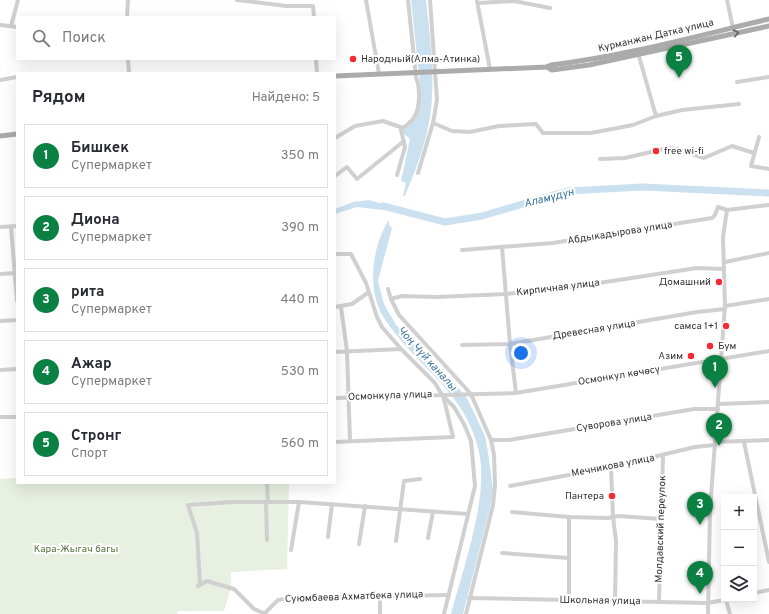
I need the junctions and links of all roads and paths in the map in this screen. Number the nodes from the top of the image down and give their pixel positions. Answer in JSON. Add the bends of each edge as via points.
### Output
{"nodes":[{"id":1,"x":18,"y":0,"type":"edge"},
{"id":2,"x":128,"y":0,"type":"edge"},
{"id":3,"x":237,"y":0,"type":"edge"},
{"id":4,"x":366,"y":0,"type":"edge"},
{"id":5,"x":408,"y":0,"type":"edge"},
{"id":6,"x":430,"y":0,"type":"edge"},
{"id":7,"x":727,"y":0,"type":"edge"},
{"id":8,"x":477,"y":1,"type":"edge"},
{"id":9,"x":550,"y":8,"type":"dead end"},
{"id":10,"x":128,"y":16,"type":"edge"},
{"id":11,"x":314,"y":16,"type":"edge"},
{"id":12,"x":769,"y":19,"type":"edge"},
{"id":13,"x":0,"y":26,"type":"edge"},
{"id":14,"x":11,"y":26,"type":"junction"},
{"id":15,"x":769,"y":26,"type":"edge"},
{"id":16,"x":16,"y":27,"type":"edge"},
{"id":17,"x":733,"y":28,"type":"junction"},
{"id":18,"x":638,"y":52,"type":"junction"},
{"id":19,"x":128,"y":60,"type":"edge"},
{"id":20,"x":316,"y":60,"type":"edge"},
{"id":21,"x":490,"y":70,"type":"junction"},
{"id":22,"x":128,"y":72,"type":"edge"},
{"id":23,"x":317,"y":72,"type":"edge"},
{"id":24,"x":416,"y":72,"type":"junction"},
{"id":25,"x":435,"y":72,"type":"junction"},
{"id":26,"x":379,"y":74,"type":"junction"},
{"id":27,"x":16,"y":76,"type":"edge"},
{"id":28,"x":336,"y":76,"type":"edge"},
{"id":29,"x":769,"y":78,"type":"edge"},
{"id":30,"x":0,"y":80,"type":"edge"},
{"id":31,"x":737,"y":82,"type":"dead end"},
{"id":32,"x":739,"y":104,"type":"dead end"},
{"id":33,"x":656,"y":116,"type":"junction"},
{"id":34,"x":434,"y":123,"type":"junction"},
{"id":35,"x":402,"y":128,"type":"junction"},
{"id":36,"x":16,"y":134,"type":"edge"},
{"id":37,"x":0,"y":136,"type":"edge"},
{"id":38,"x":336,"y":137,"type":"edge"},
{"id":39,"x":759,"y":137,"type":"dead end"},
{"id":40,"x":404,"y":141,"type":"junction"},
{"id":41,"x":754,"y":153,"type":"junction"},
{"id":42,"x":600,"y":159,"type":"dead end"},
{"id":43,"x":769,"y":169,"type":"edge"},
{"id":44,"x":418,"y":173,"type":"dead end"},
{"id":45,"x":336,"y":175,"type":"edge"},
{"id":46,"x":397,"y":175,"type":"dead end"},
{"id":47,"x":769,"y":205,"type":"edge"},
{"id":48,"x":727,"y":210,"type":"junction"},
{"id":49,"x":16,"y":226,"type":"edge"},
{"id":50,"x":0,"y":227,"type":"edge"},
{"id":51,"x":11,"y":227,"type":"junction"},
{"id":52,"x":502,"y":247,"type":"junction"},
{"id":53,"x":462,"y":250,"type":"dead end"},
{"id":54,"x":769,"y":253,"type":"edge"},
{"id":55,"x":336,"y":254,"type":"edge"},
{"id":56,"x":725,"y":262,"type":"junction"},
{"id":57,"x":724,"y":269,"type":"junction"},
{"id":58,"x":16,"y":273,"type":"edge"},
{"id":59,"x":0,"y":274,"type":"edge"},
{"id":60,"x":388,"y":288,"type":"dead end"},
{"id":61,"x":369,"y":292,"type":"junction"},
{"id":62,"x":506,"y":294,"type":"junction"},
{"id":63,"x":391,"y":299,"type":"junction"},
{"id":64,"x":769,"y":299,"type":"edge"},
{"id":65,"x":336,"y":307,"type":"edge"},
{"id":66,"x":341,"y":307,"type":"junction"},
{"id":67,"x":725,"y":307,"type":"junction"},
{"id":68,"x":16,"y":320,"type":"edge"},
{"id":69,"x":0,"y":321,"type":"edge"},
{"id":70,"x":510,"y":344,"type":"junction"},
{"id":71,"x":462,"y":345,"type":"dead end"},
{"id":72,"x":401,"y":349,"type":"junction"},
{"id":73,"x":348,"y":351,"type":"junction"},
{"id":74,"x":769,"y":351,"type":"edge"},
{"id":75,"x":336,"y":352,"type":"edge"},
{"id":76,"x":721,"y":360,"type":"junction"},
{"id":77,"x":16,"y":369,"type":"edge"},
{"id":78,"x":0,"y":370,"type":"edge"},
{"id":79,"x":516,"y":393,"type":"junction"},
{"id":80,"x":444,"y":394,"type":"junction"},
{"id":81,"x":469,"y":394,"type":"junction"},
{"id":82,"x":349,"y":397,"type":"junction"},
{"id":83,"x":336,"y":398,"type":"edge"},
{"id":84,"x":769,"y":402,"type":"edge"},
{"id":85,"x":718,"y":406,"type":"junction"},
{"id":86,"x":0,"y":417,"type":"edge"},
{"id":87,"x":16,"y":417,"type":"edge"},
{"id":88,"x":491,"y":440,"type":"junction"},
{"id":89,"x":769,"y":440,"type":"edge"},
{"id":90,"x":350,"y":441,"type":"junction"},
{"id":91,"x":336,"y":442,"type":"edge"},
{"id":92,"x":744,"y":442,"type":"junction"},
{"id":93,"x":715,"y":443,"type":"junction"},
{"id":94,"x":663,"y":456,"type":"junction"},
{"id":95,"x":611,"y":467,"type":"junction"},
{"id":96,"x":420,"y":479,"type":"dead end"},
{"id":97,"x":267,"y":484,"type":"edge"},
{"id":98,"x":510,"y":486,"type":"dead end"},
{"id":99,"x":267,"y":502,"type":"junction"},
{"id":100,"x":299,"y":502,"type":"junction"},
{"id":101,"x":332,"y":504,"type":"junction"},
{"id":102,"x":365,"y":506,"type":"junction"},
{"id":103,"x":399,"y":509,"type":"junction"},
{"id":104,"x":432,"y":512,"type":"junction"},
{"id":105,"x":512,"y":512,"type":"dead end"},
{"id":106,"x":468,"y":514,"type":"junction"},
{"id":107,"x":569,"y":517,"type":"junction"},
{"id":108,"x":613,"y":517,"type":"junction"},
{"id":109,"x":661,"y":519,"type":"junction"},
{"id":110,"x":328,"y":537,"type":"dead end"},
{"id":111,"x":428,"y":538,"type":"dead end"},
{"id":112,"x":267,"y":540,"type":"dead end"},
{"id":113,"x":396,"y":541,"type":"dead end"},
{"id":114,"x":359,"y":544,"type":"dead end"},
{"id":115,"x":290,"y":550,"type":"dead end"},
{"id":116,"x":502,"y":552,"type":"dead end"},
{"id":117,"x":568,"y":558,"type":"junction"},
{"id":118,"x":769,"y":562,"type":"edge"},
{"id":119,"x":769,"y":590,"type":"edge"},
{"id":120,"x":757,"y":592,"type":"edge"},
{"id":121,"x":380,"y":595,"type":"junction"},
{"id":122,"x":449,"y":595,"type":"junction"},
{"id":123,"x":469,"y":598,"type":"junction"},
{"id":124,"x":569,"y":600,"type":"junction"},
{"id":125,"x":721,"y":600,"type":"edge"},
{"id":126,"x":615,"y":601,"type":"junction"},
{"id":127,"x":659,"y":602,"type":"junction"},
{"id":128,"x":728,"y":602,"type":"edge"},
{"id":129,"x":707,"y":603,"type":"junction"},
{"id":130,"x":265,"y":614,"type":"edge"},
{"id":131,"x":380,"y":614,"type":"edge"},
{"id":132,"x":444,"y":614,"type":"edge"},
{"id":133,"x":466,"y":614,"type":"edge"},
{"id":134,"x":708,"y":614,"type":"edge"},
{"id":135,"x":730,"y":614,"type":"edge"}],
"edges":[{"from":1,"to":14,"type":"street"},
{"from":2,"to":10,"type":"street"},
{"from":3,"to":11,"type":"street","via":[[286,6],[313,6]]},
{"from":4,"to":26,"type":"street"},
{"from":5,"to":24,"type":"street"},
{"from":6,"to":25,"type":"street"},
{"from":7,"to":17,"type":"street"},
{"from":8,"to":9,"type":"street","via":[[514,1]]},
{"from":8,"to":21,"type":"street"},
{"from":12,"to":17,"type":"main road","name":"Курманжан Датка улица"},
{"from":13,"to":14,"type":"street"},
{"from":14,"to":16,"type":"street"},
{"from":18,"to":15,"type":"main road","name":"Курманжан Датка улица","one_way":true},
{"from":17,"to":18,"type":"main road","name":"Курманжан Датка улица"},
{"from":18,"to":21,"type":"main road","name":"Курманжан Датка улица","via":[[547,67]]},
{"from":18,"to":33,"type":"street"},
{"from":19,"to":22,"type":"street"},
{"from":20,"to":23,"type":"street"},
{"from":21,"to":25,"type":"main road","name":"Курманжан Датка улица"},
{"from":24,"to":25,"type":"main road","name":"Курманжан Датка улица"},
{"from":24,"to":26,"type":"main road","name":"Курманжан Датка улица"},
{"from":24,"to":35,"type":"street","via":[[418,104],[414,118]]},
{"from":25,"to":34,"type":"street","via":[[437,100]]},
{"from":26,"to":28,"type":"main road","name":"Курманжан Датка улица"},
{"from":27,"to":30,"type":"street"},
{"from":29,"to":31,"type":"street"},
{"from":32,"to":33,"type":"street","via":[[682,110]]},
{"from":33,"to":34,"type":"street","via":[[633,125],[591,133],[543,133],[536,124],[499,126],[470,132],[452,131]]},
{"from":34,"to":44,"type":"street"},
{"from":35,"to":38,"type":"street","via":[[383,121],[355,126]]},
{"from":35,"to":40,"type":"street","via":[[400,130]]},
{"from":36,"to":37,"type":"main road"},
{"from":39,"to":41,"type":"street"},
{"from":40,"to":45,"type":"street","via":[[357,179],[347,167]]},
{"from":40,"to":46,"type":"street","via":[[406,147]]},
{"from":41,"to":42,"type":"street","via":[[732,146],[704,158],[668,148],[625,158]]},
{"from":41,"to":43,"type":"street","via":[[751,166]]},
{"from":47,"to":48,"type":"street","name":"Абдыкадырова улица"},
{"from":48,"to":52,"type":"street","name":"Абдыкадырова улица","via":[[718,206],[712,218],[553,243]]},
{"from":48,"to":56,"type":"street","via":[[723,237]]},
{"from":49,"to":51,"type":"street"},
{"from":50,"to":51,"type":"street"},
{"from":51,"to":58,"type":"street"},
{"from":52,"to":53,"type":"street","name":"Абдыкадырова улица"},
{"from":52,"to":62,"type":"street"},
{"from":54,"to":56,"type":"street"},
{"from":55,"to":61,"type":"street","via":[[351,254]]},
{"from":56,"to":57,"type":"street"},
{"from":57,"to":62,"type":"street","name":"Кирпичная улица","via":[[696,268],[566,288]]},
{"from":57,"to":67,"type":"street"},
{"from":58,"to":59,"type":"street"},
{"from":60,"to":63,"type":"street"},
{"from":61,"to":66,"type":"street","via":[[352,304]]},
{"from":61,"to":72,"type":"street","via":[[376,317]]},
{"from":62,"to":63,"type":"street","name":"Кирпичная улица","via":[[402,296]]},
{"from":62,"to":70,"type":"street"},
{"from":63,"to":81,"type":"street","via":[[399,315]]},
{"from":64,"to":67,"type":"street","name":"Древесная улица"},
{"from":65,"to":66,"type":"street"},
{"from":66,"to":73,"type":"street"},
{"from":67,"to":70,"type":"street","name":"Древесная улица"},
{"from":67,"to":76,"type":"street"},
{"from":68,"to":69,"type":"street"},
{"from":70,"to":71,"type":"street","name":"Древесная улица"},
{"from":70,"to":79,"type":"street"},
{"from":72,"to":73,"type":"street"},
{"from":72,"to":80,"type":"street"},
{"from":73,"to":75,"type":"street"},
{"from":73,"to":82,"type":"street"},
{"from":74,"to":76,"type":"street","name":"Осмонкул көчөсү"},
{"from":76,"to":79,"type":"street","name":"Осмонкул көчөсү"},
{"from":76,"to":85,"type":"street"},
{"from":77,"to":78,"type":"street"},
{"from":79,"to":81,"type":"street","name":"Осмонкул көчөсү"},
{"from":80,"to":81,"type":"street","name":"Осмонкула улица"},
{"from":80,"to":82,"type":"street","name":"Осмонкула улица"},
{"from":80,"to":90,"type":"street","via":[[453,437]]},
{"from":80,"to":106,"type":"street","via":[[464,424],[471,441],[475,486]]},
{"from":81,"to":88,"type":"street"},
{"from":82,"to":83,"type":"street","name":"Осмонкула улица"},
{"from":82,"to":90,"type":"street"},
{"from":84,"to":85,"type":"street","name":"Суворова улица"},
{"from":85,"to":88,"type":"street","name":"Суворова улица","via":[[509,440]]},
{"from":85,"to":93,"type":"street"},
{"from":86,"to":87,"type":"street"},
{"from":88,"to":123,"type":"street","via":[[495,484],[493,505]]},
{"from":89,"to":92,"type":"street","name":"Мечникова улица"},
{"from":90,"to":91,"type":"street"},
{"from":92,"to":93,"type":"street","name":"Мечникова улица"},
{"from":92,"to":118,"type":"street"},
{"from":93,"to":94,"type":"street","name":"Мечникова улица"},
{"from":93,"to":129,"type":"street"},
{"from":94,"to":95,"type":"street","name":"Мечникова улица"},
{"from":94,"to":109,"type":"street","name":"Молдавский переулок"},
{"from":95,"to":98,"type":"street","name":"Мечникова улица"},
{"from":95,"to":108,"type":"street"},
{"from":96,"to":103,"type":"street","via":[[404,481]]},
{"from":97,"to":99,"type":"street"},
{"from":99,"to":100,"type":"street"},
{"from":99,"to":112,"type":"street"},
{"from":99,"to":130,"type":"street","name":"Суюмбаева Ахматбека улица","via":[[188,505],[197,533],[199,585],[207,581],[234,589],[254,609]]},
{"from":100,"to":101,"type":"street"},
{"from":100,"to":115,"type":"street"},
{"from":101,"to":102,"type":"street"},
{"from":101,"to":110,"type":"street"},
{"from":102,"to":103,"type":"street"},
{"from":102,"to":114,"type":"street"},
{"from":103,"to":104,"type":"street"},
{"from":103,"to":113,"type":"street"},
{"from":104,"to":106,"type":"street"},
{"from":104,"to":111,"type":"street"},
{"from":105,"to":107,"type":"street"},
{"from":106,"to":122,"type":"street"},
{"from":107,"to":108,"type":"street"},
{"from":107,"to":117,"type":"street"},
{"from":108,"to":109,"type":"street"},
{"from":108,"to":126,"type":"street","via":[[616,541]]},
{"from":109,"to":127,"type":"street","name":"Молдавский переулок"},
{"from":116,"to":117,"type":"street"},
{"from":117,"to":124,"type":"street"},
{"from":119,"to":120,"type":"street"},
{"from":121,"to":122,"type":"street","name":"Суюмбаева Ахматбека улица"},
{"from":121,"to":130,"type":"street","name":"Суюмбаева Ахматбека улица","via":[[290,598],[278,600]]},
{"from":121,"to":131,"type":"street"},
{"from":122,"to":132,"type":"street"},
{"from":123,"to":124,"type":"street","name":"Школьная улица"},
{"from":123,"to":133,"type":"street"},
{"from":124,"to":126,"type":"street","name":"Школьная улица"},
{"from":125,"to":129,"type":"street","name":"Школьная улица"},
{"from":126,"to":127,"type":"street","name":"Школьная улица"},
{"from":127,"to":129,"type":"street","name":"Школьная улица"},
{"from":128,"to":135,"type":"street"},
{"from":129,"to":134,"type":"street"}]}
